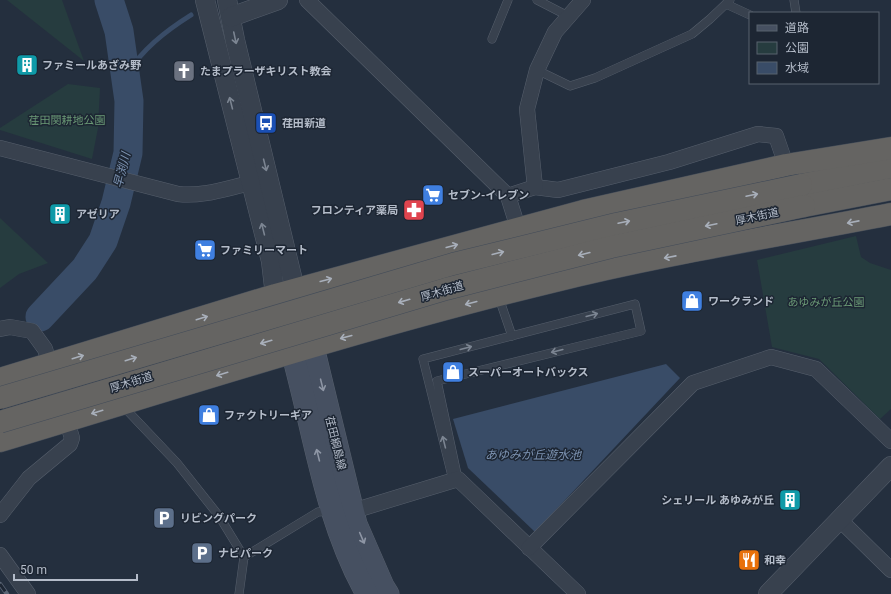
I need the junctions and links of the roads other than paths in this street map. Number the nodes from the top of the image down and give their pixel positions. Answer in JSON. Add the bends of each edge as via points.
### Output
{"nodes":[{"id":1,"x":205,"y":0,"type":"edge"},
{"id":2,"x":278,"y":0,"type":"edge"},
{"id":3,"x":307,"y":0,"type":"edge"},
{"id":4,"x":508,"y":0,"type":"edge"},
{"id":5,"x":537,"y":0,"type":"edge"},
{"id":6,"x":582,"y":0,"type":"edge"},
{"id":7,"x":794,"y":0,"type":"edge"},
{"id":8,"x":728,"y":2,"type":"edge"},
{"id":9,"x":229,"y":9,"type":"edge"},
{"id":10,"x":796,"y":12,"type":"edge"},
{"id":11,"x":749,"y":14,"type":"edge"},
{"id":12,"x":568,"y":16,"type":"junction"},
{"id":13,"x":211,"y":25,"type":"junction"},
{"id":14,"x":492,"y":39,"type":"dead end"},
{"id":15,"x":537,"y":70,"type":"junction"},
{"id":16,"x":0,"y":148,"type":"edge"},
{"id":17,"x":891,"y":148,"type":"edge"},
{"id":18,"x":786,"y":165,"type":"junction"},
{"id":19,"x":891,"y":167,"type":"edge"},
{"id":20,"x":251,"y":182,"type":"junction"},
{"id":21,"x":535,"y":187,"type":"junction"},
{"id":22,"x":891,"y":189,"type":"edge"},
{"id":23,"x":508,"y":196,"type":"junction"},
{"id":24,"x":891,"y":214,"type":"edge"},
{"id":25,"x":518,"y":228,"type":"junction"},
{"id":26,"x":296,"y":289,"type":"junction"},
{"id":27,"x":275,"y":295,"type":"junction"},
{"id":28,"x":498,"y":295,"type":"junction"},
{"id":29,"x":0,"y":329,"type":"edge"},
{"id":30,"x":512,"y":336,"type":"junction"},
{"id":31,"x":302,"y":350,"type":"junction"},
{"id":32,"x":51,"y":365,"type":"junction"},
{"id":33,"x":0,"y":379,"type":"edge"},
{"id":34,"x":0,"y":398,"type":"edge"},
{"id":35,"x":122,"y":405,"type":"junction"},
{"id":36,"x":68,"y":421,"type":"junction"},
{"id":37,"x":0,"y":422,"type":"edge"},
{"id":38,"x":0,"y":441,"type":"edge"},
{"id":39,"x":891,"y":441,"type":"edge"},
{"id":40,"x":891,"y":466,"type":"edge"},
{"id":41,"x":455,"y":480,"type":"junction"},
{"id":42,"x":332,"y":511,"type":"junction"},
{"id":43,"x":353,"y":511,"type":"junction"},
{"id":44,"x":0,"y":515,"type":"edge"},
{"id":45,"x":840,"y":520,"type":"junction"},
{"id":46,"x":529,"y":548,"type":"junction"},
{"id":47,"x":0,"y":555,"type":"edge"},
{"id":48,"x":244,"y":557,"type":"junction"},
{"id":49,"x":891,"y":570,"type":"edge"},
{"id":50,"x":27,"y":594,"type":"edge"},
{"id":51,"x":239,"y":594,"type":"edge"},
{"id":52,"x":367,"y":594,"type":"edge"},
{"id":53,"x":388,"y":594,"type":"edge"},
{"id":54,"x":578,"y":594,"type":"edge"},
{"id":55,"x":768,"y":594,"type":"edge"}],
"edges":[{"from":1,"to":13,"type":"street"},
{"from":2,"to":9,"type":"street"},
{"from":3,"to":23,"type":"street"},
{"from":4,"to":14,"type":"lane"},
{"from":5,"to":12,"type":"lane"},
{"from":6,"to":12,"type":"street"},
{"from":7,"to":10,"type":"lane"},
{"from":8,"to":11,"type":"lane"},
{"from":8,"to":15,"type":"lane","via":[[692,34],[595,78],[570,86]]},
{"from":9,"to":13,"type":"street"},
{"from":9,"to":26,"type":"street","one_way":true},
{"from":12,"to":15,"type":"street","via":[[555,32]]},
{"from":20,"to":13,"type":"street","one_way":true},
{"from":15,"to":21,"type":"street","via":[[528,110]]},
{"from":16,"to":20,"type":"street","via":[[192,196]]},
{"from":17,"to":18,"type":"highway"},
{"from":18,"to":21,"type":"street","via":[[776,136],[758,134],[669,162],[558,190]]},
{"from":18,"to":25,"type":"highway"},
{"from":34,"to":19,"type":"highway","name":"厚木街道","one_way":true,"bridge":true,"via":[[453,264],[616,224]]},
{"from":27,"to":20,"type":"street","one_way":true,"via":[[270,261]]},
{"from":21,"to":23,"type":"street"},
{"from":22,"to":37,"type":"highway","name":"厚木街道","one_way":true,"bridge":true,"via":[[611,247],[446,289]]},
{"from":23,"to":25,"type":"street"},
{"from":24,"to":28,"type":"highway","one_way":true,"via":[[601,270]]},
{"from":26,"to":25,"type":"highway","one_way":true},
{"from":26,"to":27,"type":"highway"},
{"from":26,"to":31,"type":"main road","name":"荏田綱島線"},
{"from":27,"to":31,"type":"main road","name":"荏田綱島線"},
{"from":32,"to":27,"type":"highway","one_way":true},
{"from":28,"to":30,"type":"lane"},
{"from":28,"to":31,"type":"highway","one_way":true},
{"from":29,"to":32,"type":"street","via":[[10,327],[32,331],[45,349]]},
{"from":41,"to":30,"type":"lane","one_way":true,"via":[[423,359]]},
{"from":30,"to":41,"type":"lane","one_way":true,"via":[[635,304],[641,330],[437,381]]},
{"from":31,"to":35,"type":"highway","one_way":true},
{"from":42,"to":31,"type":"main road","name":"荏田綱島線","one_way":true},
{"from":31,"to":43,"type":"main road","name":"荏田綱島線","one_way":true},
{"from":32,"to":33,"type":"highway"},
{"from":32,"to":36,"type":"street"},
{"from":35,"to":36,"type":"highway","one_way":true},
{"from":35,"to":48,"type":"lane","via":[[177,463],[219,516]]},
{"from":36,"to":38,"type":"highway"},
{"from":36,"to":44,"type":"street","via":[[72,438],[70,444],[29,478]]},
{"from":39,"to":46,"type":"street","via":[[816,368],[771,357],[693,383]]},
{"from":40,"to":45,"type":"street"},
{"from":41,"to":43,"type":"street"},
{"from":41,"to":46,"type":"street"},
{"from":42,"to":43,"type":"street"},
{"from":42,"to":48,"type":"lane","via":[[318,512]]},
{"from":42,"to":52,"type":"main road","name":"荏田綱島線","via":[[347,554]]},
{"from":43,"to":53,"type":"main road","name":"荏田綱島線","one_way":true,"via":[[365,545]]},
{"from":45,"to":49,"type":"street"},
{"from":45,"to":55,"type":"street"},
{"from":46,"to":54,"type":"street"},
{"from":47,"to":50,"type":"street"},
{"from":48,"to":51,"type":"lane"}]}
